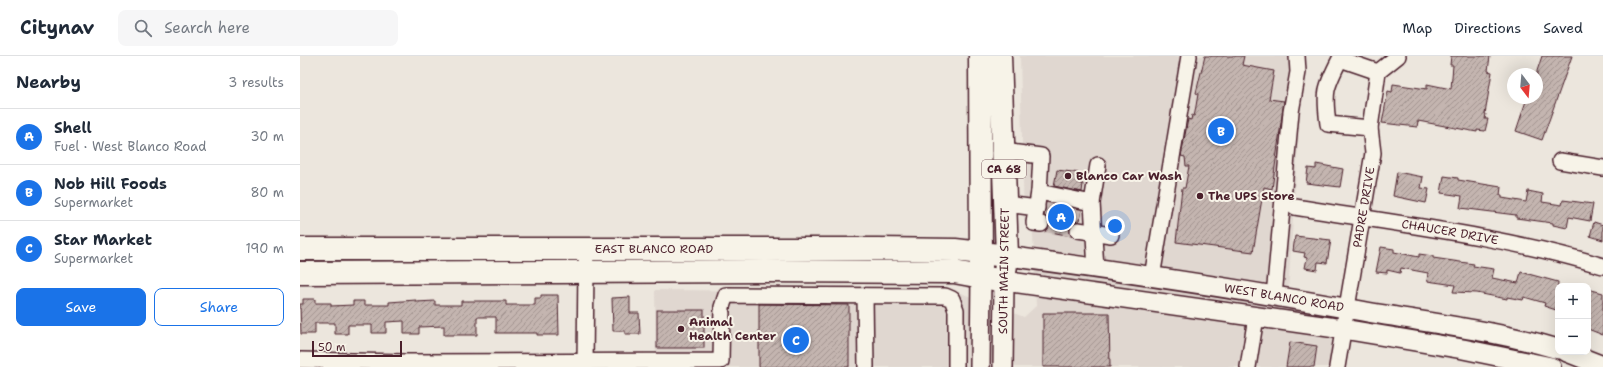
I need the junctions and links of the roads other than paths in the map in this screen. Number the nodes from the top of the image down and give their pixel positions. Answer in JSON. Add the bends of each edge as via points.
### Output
{"nodes":[{"id":1,"x":980,"y":56,"type":"edge"},
{"id":2,"x":1000,"y":56,"type":"edge"},
{"id":3,"x":1188,"y":56,"type":"edge"},
{"id":4,"x":1297,"y":56,"type":"edge"},
{"id":5,"x":1398,"y":56,"type":"edge"},
{"id":6,"x":1378,"y":72,"type":"junction"},
{"id":7,"x":1370,"y":128,"type":"junction"},
{"id":8,"x":1003,"y":151,"type":"junction"},
{"id":9,"x":1560,"y":161,"type":"dead end"},
{"id":10,"x":1098,"y":165,"type":"dead end"},
{"id":11,"x":1603,"y":168,"type":"edge"},
{"id":12,"x":1039,"y":202,"type":"junction"},
{"id":13,"x":1006,"y":204,"type":"junction"},
{"id":14,"x":1295,"y":207,"type":"dead end"},
{"id":15,"x":1088,"y":209,"type":"junction"},
{"id":16,"x":1362,"y":218,"type":"junction"},
{"id":17,"x":1041,"y":224,"type":"dead end"},
{"id":18,"x":1078,"y":230,"type":"tunnel mouth"},
{"id":19,"x":1094,"y":233,"type":"junction"},
{"id":20,"x":1111,"y":236,"type":"dead end"},
{"id":21,"x":300,"y":249,"type":"edge"},
{"id":22,"x":586,"y":250,"type":"junction"},
{"id":23,"x":981,"y":253,"type":"junction"},
{"id":24,"x":1007,"y":256,"type":"junction"},
{"id":25,"x":1603,"y":266,"type":"edge"},
{"id":26,"x":1096,"y":269,"type":"junction"},
{"id":27,"x":300,"y":273,"type":"edge"},
{"id":28,"x":586,"y":273,"type":"junction"},
{"id":29,"x":981,"y":277,"type":"junction"},
{"id":30,"x":1152,"y":277,"type":"junction"},
{"id":31,"x":1004,"y":281,"type":"junction"},
{"id":32,"x":865,"y":296,"type":"junction"},
{"id":33,"x":1274,"y":296,"type":"junction"},
{"id":34,"x":1346,"y":308,"type":"junction"},
{"id":35,"x":1256,"y":317,"type":"junction"},
{"id":36,"x":1343,"y":329,"type":"junction"},
{"id":37,"x":1555,"y":348,"type":"edge"},
{"id":38,"x":1575,"y":355,"type":"edge"},
{"id":39,"x":300,"y":360,"type":"edge"},
{"id":40,"x":404,"y":364,"type":"edge"},
{"id":41,"x":585,"y":364,"type":"edge"},
{"id":42,"x":721,"y":364,"type":"edge"},
{"id":43,"x":1603,"y":366,"type":"edge"},
{"id":44,"x":866,"y":367,"type":"edge"},
{"id":45,"x":956,"y":367,"type":"edge"},
{"id":46,"x":980,"y":367,"type":"edge"},
{"id":47,"x":1003,"y":367,"type":"edge"},
{"id":48,"x":1248,"y":367,"type":"edge"},
{"id":49,"x":1337,"y":367,"type":"edge"},
{"id":50,"x":1550,"y":367,"type":"edge"}],
"edges":[{"from":1,"to":23,"type":"highway","name":"SOUTH MAIN STREET"},
{"from":2,"to":8,"type":"highway","name":"SOUTH MAIN STREET","number":"CA 68"},
{"from":3,"to":30,"type":"street"},
{"from":4,"to":33,"type":"street","via":[[1298,72],[1291,112]]},
{"from":5,"to":6,"type":"street"},
{"from":6,"to":7,"type":"street","name":"PADRE DRIVE"},
{"from":6,"to":7,"type":"street","via":[[1340,60],[1327,83],[1325,99],[1328,124]]},
{"from":7,"to":16,"type":"street","name":"PADRE DRIVE","via":[[1373,153]]},
{"from":8,"to":12,"type":"street","via":[[1041,156]]},
{"from":8,"to":13,"type":"highway","name":"SOUTH MAIN STREET","number":"CA 68"},
{"from":9,"to":11,"type":"street"},
{"from":10,"to":15,"type":"street"},
{"from":12,"to":13,"type":"street"},
{"from":12,"to":15,"type":"street"},
{"from":12,"to":17,"type":"street","via":[[1034,222]]},
{"from":13,"to":24,"type":"highway","name":"SOUTH MAIN STREET","number":"CA 68"},
{"from":14,"to":16,"type":"street","name":"CHAUCER DRIVE"},
{"from":15,"to":19,"type":"street"},
{"from":16,"to":25,"type":"street","name":"CHAUCER DRIVE","via":[[1518,243]]},
{"from":16,"to":34,"type":"street","name":"PADRE DRIVE"},
{"from":18,"to":19,"type":"street"},
{"from":19,"to":20,"type":"street"},
{"from":19,"to":26,"type":"street"},
{"from":21,"to":22,"type":"highway","name":"EAST BLANCO ROAD"},
{"from":22,"to":23,"type":"highway","name":"EAST BLANCO ROAD","via":[[877,249]]},
{"from":22,"to":28,"type":"street"},
{"from":23,"to":24,"type":"highway","name":"EAST BLANCO ROAD"},
{"from":23,"to":29,"type":"highway","name":"SOUTH MAIN STREET"},
{"from":24,"to":26,"type":"main road","name":"WEST BLANCO ROAD"},
{"from":24,"to":31,"type":"highway","name":"SOUTH MAIN STREET","number":"CA 68"},
{"from":26,"to":30,"type":"main road","name":"WEST BLANCO ROAD"},
{"from":27,"to":28,"type":"highway","name":"EAST BLANCO ROAD"},
{"from":28,"to":29,"type":"highway","name":"EAST BLANCO ROAD","via":[[954,272]]},
{"from":28,"to":41,"type":"street"},
{"from":29,"to":31,"type":"highway","name":"EAST BLANCO ROAD"},
{"from":29,"to":46,"type":"main road","name":"SOUTH MAIN STREET"},
{"from":30,"to":33,"type":"main road","name":"WEST BLANCO ROAD"},
{"from":31,"to":35,"type":"main road","name":"WEST BLANCO ROAD"},
{"from":31,"to":47,"type":"main road","name":"SOUTH MAIN STREET","number":"CA 68"},
{"from":32,"to":42,"type":"street","via":[[726,296],[722,308]]},
{"from":32,"to":44,"type":"street"},
{"from":32,"to":45,"type":"street","via":[[945,296],[952,299],[956,310]]},
{"from":33,"to":34,"type":"main road","name":"WEST BLANCO ROAD"},
{"from":34,"to":36,"type":"street","name":"PADRE DRIVE"},
{"from":34,"to":37,"type":"main road","name":"WEST BLANCO ROAD","via":[[1499,334]]},
{"from":35,"to":36,"type":"main road","name":"WEST BLANCO ROAD"},
{"from":35,"to":48,"type":"street"},
{"from":36,"to":49,"type":"street","name":"PADRE DRIVE"},
{"from":36,"to":50,"type":"main road","name":"WEST BLANCO ROAD","via":[[1463,348]]},
{"from":38,"to":43,"type":"main road"},
{"from":39,"to":40,"type":"street"},
{"from":40,"to":41,"type":"street"},
{"from":41,"to":42,"type":"street","via":[[703,361]]}]}
